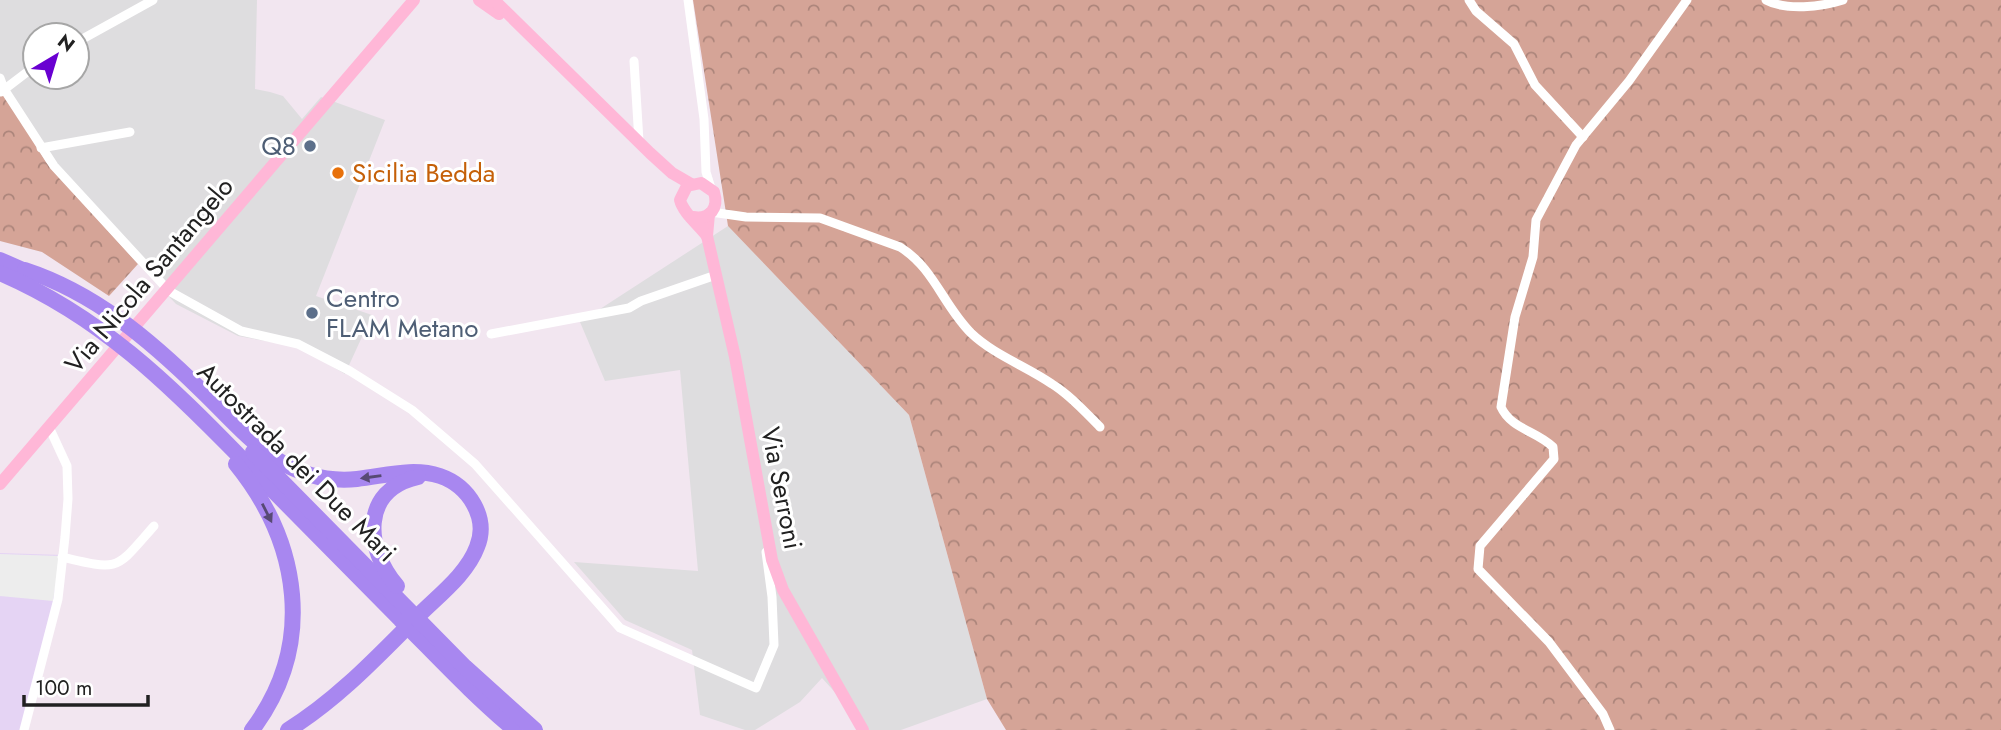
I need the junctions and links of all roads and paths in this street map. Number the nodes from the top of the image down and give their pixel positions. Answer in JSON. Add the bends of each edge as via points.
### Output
{"nodes":[{"id":1,"x":153,"y":0,"type":"edge"},
{"id":2,"x":403,"y":0,"type":"edge"},
{"id":3,"x":414,"y":0,"type":"edge"},
{"id":4,"x":425,"y":0,"type":"edge"},
{"id":5,"x":479,"y":0,"type":"edge"},
{"id":6,"x":494,"y":0,"type":"edge"},
{"id":7,"x":688,"y":0,"type":"edge"},
{"id":8,"x":1469,"y":0,"type":"edge"},
{"id":9,"x":1686,"y":0,"type":"edge"},
{"id":10,"x":1766,"y":0,"type":"edge"},
{"id":11,"x":1843,"y":0,"type":"edge"},
{"id":12,"x":398,"y":19,"type":"junction"},
{"id":13,"x":516,"y":21,"type":"junction"},
{"id":14,"x":91,"y":34,"type":"edge"},
{"id":15,"x":635,"y":61,"type":"dead end"},
{"id":16,"x":21,"y":77,"type":"edge"},
{"id":17,"x":0,"y":78,"type":"edge"},
{"id":18,"x":2,"y":91,"type":"edge"},
{"id":19,"x":130,"y":132,"type":"dead end"},
{"id":20,"x":1583,"y":137,"type":"junction"},
{"id":21,"x":639,"y":141,"type":"junction"},
{"id":22,"x":41,"y":148,"type":"junction"},
{"id":23,"x":706,"y":172,"type":"junction"},
{"id":24,"x":673,"y":173,"type":"junction"},
{"id":25,"x":693,"y":183,"type":"junction"},
{"id":26,"x":711,"y":188,"type":"junction"},
{"id":27,"x":682,"y":194,"type":"junction"},
{"id":28,"x":715,"y":210,"type":"junction"},
{"id":29,"x":693,"y":217,"type":"junction"},
{"id":30,"x":707,"y":236,"type":"junction"},
{"id":31,"x":0,"y":260,"type":"edge"},
{"id":32,"x":25,"y":270,"type":"junction"},
{"id":33,"x":0,"y":273,"type":"edge"},
{"id":34,"x":716,"y":275,"type":"junction"},
{"id":35,"x":164,"y":292,"type":"junction"},
{"id":36,"x":89,"y":320,"type":"junction"},
{"id":37,"x":491,"y":334,"type":"dead end"},
{"id":38,"x":49,"y":427,"type":"junction"},
{"id":39,"x":1100,"y":427,"type":"dead end"},
{"id":40,"x":438,"y":476,"type":"junction"},
{"id":41,"x":0,"y":484,"type":"edge"},
{"id":42,"x":154,"y":526,"type":"dead end"},
{"id":43,"x":62,"y":557,"type":"junction"},
{"id":44,"x":769,"y":563,"type":"junction"},
{"id":45,"x":24,"y":730,"type":"edge"},
{"id":46,"x":251,"y":730,"type":"edge"},
{"id":47,"x":288,"y":730,"type":"edge"},
{"id":48,"x":515,"y":730,"type":"edge"},
{"id":49,"x":535,"y":730,"type":"edge"},
{"id":50,"x":541,"y":730,"type":"edge"},
{"id":51,"x":863,"y":730,"type":"edge"},
{"id":52,"x":1610,"y":730,"type":"edge"}],
"edges":[{"from":1,"to":14,"type":"street"},
{"from":2,"to":12,"type":"main road"},
{"from":3,"to":12,"type":"main road","name":"Via Nicola Santangelo"},
{"from":4,"to":12,"type":"main road"},
{"from":5,"to":13,"type":"main road"},
{"from":6,"to":13,"type":"main road","name":"Via Serroni"},
{"from":7,"to":23,"type":"street","via":[[704,119]]},
{"from":8,"to":20,"type":"street","via":[[1514,44],[1535,85]]},
{"from":9,"to":20,"type":"street"},
{"from":10,"to":11,"type":"street","via":[[1776,5],[1826,5]]},
{"from":12,"to":35,"type":"main road","name":"Via Nicola Santangelo"},
{"from":13,"to":21,"type":"main road","name":"Via Serroni"},
{"from":15,"to":21,"type":"street"},
{"from":16,"to":18,"type":"street"},
{"from":17,"to":18,"type":"street"},
{"from":18,"to":22,"type":"street"},
{"from":19,"to":22,"type":"street"},
{"from":20,"to":52,"type":"street","via":[[1536,220],[1533,257],[1516,317],[1502,407],[1506,418],[1553,447],[1553,458],[1480,546],[1478,569],[1549,642]]},
{"from":21,"to":24,"type":"main road","name":"Via Serroni"},
{"from":22,"to":35,"type":"street"},
{"from":23,"to":25,"type":"street"},
{"from":23,"to":26,"type":"street"},
{"from":24,"to":25,"type":"main road","name":"Via Serroni"},
{"from":24,"to":27,"type":"main road","name":"Via Serroni"},
{"from":25,"to":26,"type":"main road","name":"Via Serroni"},
{"from":25,"to":27,"type":"main road"},
{"from":26,"to":28,"type":"main road","name":"Via Serroni"},
{"from":27,"to":29,"type":"main road","name":"Via Serroni","via":[[681,205]]},
{"from":28,"to":29,"type":"main road"},
{"from":28,"to":30,"type":"main road","name":"Via Serroni"},
{"from":28,"to":39,"type":"street","via":[[746,217],[820,218],[900,247],[927,269],[973,335],[1056,386]]},
{"from":29,"to":30,"type":"main road","name":"Via Serroni"},
{"from":30,"to":34,"type":"main road","name":"Via Serroni"},
{"from":31,"to":32,"type":"highway","name":"Autostrada dei Due Mari"},
{"from":40,"to":32,"type":"highway","one_way":true,"via":[[416,471],[332,479],[289,466],[251,439],[170,360],[121,320],[72,289]]},
{"from":32,"to":49,"type":"highway","name":"Autostrada dei Due Mari","via":[[96,310],[166,366],[465,667]]},
{"from":33,"to":36,"type":"highway","name":"Autostrada dei Due Mari"},
{"from":34,"to":37,"type":"street","via":[[629,308]]},
{"from":34,"to":44,"type":"main road","name":"Via Serroni","via":[[735,358]]},
{"from":35,"to":38,"type":"main road","name":"Via Nicola Santangelo"},
{"from":35,"to":44,"type":"street","via":[[241,331],[298,344],[412,411],[475,464],[620,628],[756,688],[774,645]]},
{"from":36,"to":46,"type":"highway","one_way":true,"via":[[229,456],[259,496],[278,535],[292,590],[292,631],[279,683]]},
{"from":36,"to":48,"type":"highway","name":"Autostrada dei Due Mari","via":[[209,425]]},
{"from":38,"to":41,"type":"main road","name":"Via Nicola Santangelo"},
{"from":38,"to":43,"type":"street","via":[[66,466]]},
{"from":40,"to":47,"type":"highway","via":[[456,484],[477,510],[480,529],[472,559],[336,695]]},
{"from":40,"to":50,"type":"highway","via":[[400,483],[381,501],[373,526],[377,554],[401,592]]},
{"from":42,"to":43,"type":"street","via":[[121,563],[103,567]]},
{"from":43,"to":45,"type":"street","via":[[58,598]]},
{"from":44,"to":51,"type":"main road","name":"Via Serroni"}]}
